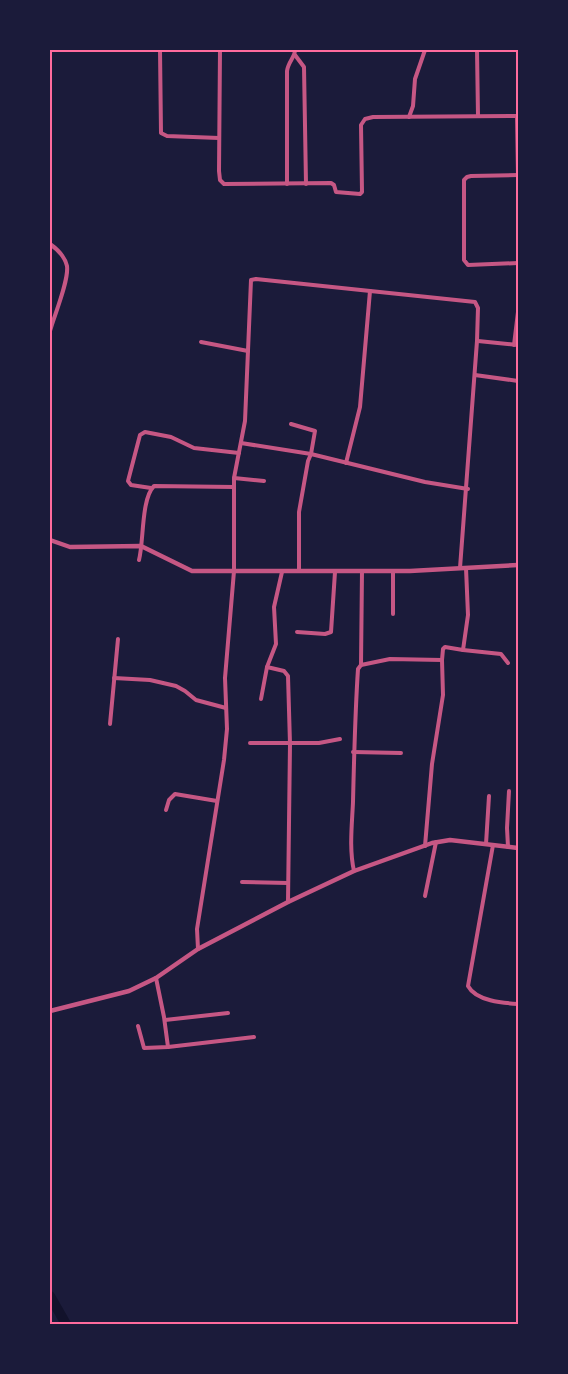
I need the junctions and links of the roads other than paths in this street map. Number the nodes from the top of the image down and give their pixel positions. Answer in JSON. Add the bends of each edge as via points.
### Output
{"nodes":[{"id":1,"x":160,"y":50,"type":"edge"},
{"id":2,"x":220,"y":50,"type":"edge"},
{"id":3,"x":425,"y":50,"type":"edge"},
{"id":4,"x":477,"y":50,"type":"edge"},
{"id":5,"x":295,"y":52,"type":"edge"},
{"id":6,"x":478,"y":116,"type":"junction"},
{"id":7,"x":518,"y":116,"type":"edge"},
{"id":8,"x":409,"y":117,"type":"junction"},
{"id":9,"x":219,"y":138,"type":"junction"},
{"id":10,"x":518,"y":175,"type":"edge"},
{"id":11,"x":287,"y":184,"type":"junction"},
{"id":12,"x":306,"y":184,"type":"junction"},
{"id":13,"x":50,"y":244,"type":"edge"},
{"id":14,"x":519,"y":263,"type":"edge"},
{"id":15,"x":370,"y":291,"type":"junction"},
{"id":16,"x":519,"y":312,"type":"edge"},
{"id":17,"x":50,"y":331,"type":"edge"},
{"id":18,"x":477,"y":340,"type":"junction"},
{"id":19,"x":201,"y":342,"type":"dead end"},
{"id":20,"x":516,"y":345,"type":"edge"},
{"id":21,"x":248,"y":351,"type":"junction"},
{"id":22,"x":475,"y":375,"type":"junction"},
{"id":23,"x":519,"y":381,"type":"edge"},
{"id":24,"x":291,"y":424,"type":"dead end"},
{"id":25,"x":241,"y":443,"type":"junction"},
{"id":26,"x":239,"y":453,"type":"junction"},
{"id":27,"x":311,"y":454,"type":"junction"},
{"id":28,"x":346,"y":463,"type":"junction"},
{"id":29,"x":234,"y":478,"type":"junction"},
{"id":30,"x":264,"y":481,"type":"dead end"},
{"id":31,"x":234,"y":487,"type":"junction"},
{"id":32,"x":151,"y":488,"type":"junction"},
{"id":33,"x":468,"y":489,"type":"junction"},
{"id":34,"x":50,"y":540,"type":"edge"},
{"id":35,"x":143,"y":546,"type":"junction"},
{"id":36,"x":139,"y":560,"type":"dead end"},
{"id":37,"x":519,"y":565,"type":"edge"},
{"id":38,"x":463,"y":568,"type":"junction"},
{"id":39,"x":234,"y":571,"type":"junction"},
{"id":40,"x":362,"y":571,"type":"junction"},
{"id":41,"x":393,"y":571,"type":"junction"},
{"id":42,"x":282,"y":572,"type":"junction"},
{"id":43,"x":299,"y":572,"type":"junction"},
{"id":44,"x":335,"y":572,"type":"junction"},
{"id":45,"x":393,"y":614,"type":"dead end"},
{"id":46,"x":297,"y":632,"type":"dead end"},
{"id":47,"x":118,"y":639,"type":"dead end"},
{"id":48,"x":463,"y":650,"type":"junction"},
{"id":49,"x":442,"y":660,"type":"junction"},
{"id":50,"x":508,"y":663,"type":"dead end"},
{"id":51,"x":361,"y":665,"type":"junction"},
{"id":52,"x":267,"y":667,"type":"junction"},
{"id":53,"x":114,"y":678,"type":"junction"},
{"id":54,"x":261,"y":699,"type":"dead end"},
{"id":55,"x":226,"y":708,"type":"junction"},
{"id":56,"x":110,"y":723,"type":"dead end"},
{"id":57,"x":340,"y":739,"type":"dead end"},
{"id":58,"x":250,"y":743,"type":"dead end"},
{"id":59,"x":290,"y":744,"type":"junction"},
{"id":60,"x":352,"y":752,"type":"junction"},
{"id":61,"x":401,"y":753,"type":"dead end"},
{"id":62,"x":509,"y":792,"type":"dead end"},
{"id":63,"x":489,"y":796,"type":"dead end"},
{"id":64,"x":217,"y":801,"type":"junction"},
{"id":65,"x":166,"y":810,"type":"dead end"},
{"id":66,"x":436,"y":842,"type":"junction"},
{"id":67,"x":486,"y":844,"type":"junction"},
{"id":68,"x":493,"y":845,"type":"junction"},
{"id":69,"x":425,"y":846,"type":"junction"},
{"id":70,"x":508,"y":847,"type":"junction"},
{"id":71,"x":519,"y":848,"type":"edge"},
{"id":72,"x":354,"y":871,"type":"junction"},
{"id":73,"x":242,"y":882,"type":"dead end"},
{"id":74,"x":288,"y":883,"type":"junction"},
{"id":75,"x":425,"y":896,"type":"dead end"},
{"id":76,"x":288,"y":902,"type":"junction"},
{"id":77,"x":198,"y":949,"type":"junction"},
{"id":78,"x":156,"y":978,"type":"junction"},
{"id":79,"x":519,"y":1004,"type":"edge"},
{"id":80,"x":50,"y":1011,"type":"edge"},
{"id":81,"x":228,"y":1013,"type":"dead end"},
{"id":82,"x":165,"y":1020,"type":"junction"},
{"id":83,"x":138,"y":1026,"type":"dead end"},
{"id":84,"x":254,"y":1037,"type":"dead end"},
{"id":85,"x":168,"y":1047,"type":"junction"}],
"edges":[{"from":1,"to":9,"type":"street","via":[[161,133]]},
{"from":2,"to":9,"type":"street"},
{"from":3,"to":8,"type":"street"},
{"from":4,"to":6,"type":"street"},
{"from":5,"to":11,"type":"street","via":[[287,71]]},
{"from":5,"to":12,"type":"street","via":[[304,67]]},
{"from":6,"to":7,"type":"street"},
{"from":6,"to":8,"type":"street"},
{"from":7,"to":10,"type":"street"},
{"from":8,"to":12,"type":"street","via":[[369,118],[362,122],[361,193],[336,192],[332,183]]},
{"from":9,"to":11,"type":"street","via":[[222,184]]},
{"from":10,"to":14,"type":"street","via":[[471,176],[464,180],[464,260],[468,265]]},
{"from":11,"to":12,"type":"street"},
{"from":13,"to":17,"type":"street","via":[[67,265]]},
{"from":15,"to":18,"type":"street","via":[[475,302]]},
{"from":15,"to":21,"type":"street","via":[[253,279]]},
{"from":15,"to":28,"type":"street","via":[[360,407]]},
{"from":16,"to":20,"type":"street"},
{"from":18,"to":20,"type":"street"},
{"from":18,"to":22,"type":"street"},
{"from":19,"to":21,"type":"street"},
{"from":21,"to":25,"type":"street"},
{"from":22,"to":23,"type":"street"},
{"from":22,"to":33,"type":"street"},
{"from":24,"to":27,"type":"street","via":[[315,431]]},
{"from":25,"to":26,"type":"street"},
{"from":25,"to":27,"type":"street"},
{"from":26,"to":29,"type":"street"},
{"from":26,"to":32,"type":"street","via":[[189,447],[171,437],[145,432],[140,435],[128,481]]},
{"from":27,"to":28,"type":"street"},
{"from":27,"to":43,"type":"street","via":[[299,512]]},
{"from":28,"to":33,"type":"street"},
{"from":29,"to":30,"type":"street"},
{"from":29,"to":31,"type":"street"},
{"from":31,"to":32,"type":"street"},
{"from":31,"to":39,"type":"street"},
{"from":32,"to":35,"type":"street"},
{"from":33,"to":38,"type":"street"},
{"from":34,"to":35,"type":"street","via":[[70,547]]},
{"from":35,"to":36,"type":"street"},
{"from":35,"to":39,"type":"street","via":[[187,570]]},
{"from":37,"to":38,"type":"street"},
{"from":38,"to":41,"type":"street"},
{"from":38,"to":48,"type":"street","via":[[468,615]]},
{"from":39,"to":42,"type":"street"},
{"from":39,"to":55,"type":"street"},
{"from":40,"to":41,"type":"street"},
{"from":40,"to":44,"type":"street"},
{"from":40,"to":51,"type":"street"},
{"from":41,"to":45,"type":"street"},
{"from":42,"to":43,"type":"street"},
{"from":42,"to":52,"type":"street","via":[[274,607],[276,644]]},
{"from":43,"to":44,"type":"street"},
{"from":44,"to":46,"type":"street","via":[[331,632]]},
{"from":47,"to":53,"type":"street"},
{"from":48,"to":49,"type":"street","via":[[445,647]]},
{"from":48,"to":50,"type":"street","via":[[501,654]]},
{"from":49,"to":51,"type":"street","via":[[390,659]]},
{"from":49,"to":69,"type":"street","via":[[443,694]]},
{"from":51,"to":60,"type":"street"},
{"from":52,"to":54,"type":"street"},
{"from":52,"to":59,"type":"street","via":[[284,671],[288,676]]},
{"from":53,"to":55,"type":"street","via":[[176,686],[196,700]]},
{"from":53,"to":56,"type":"street"},
{"from":55,"to":64,"type":"street","via":[[224,760]]},
{"from":57,"to":59,"type":"street"},
{"from":58,"to":59,"type":"street"},
{"from":59,"to":74,"type":"street"},
{"from":60,"to":61,"type":"street"},
{"from":60,"to":72,"type":"street"},
{"from":62,"to":70,"type":"street"},
{"from":63,"to":67,"type":"street"},
{"from":64,"to":65,"type":"street","via":[[175,794]]},
{"from":64,"to":77,"type":"street","via":[[197,929]]},
{"from":66,"to":67,"type":"street"},
{"from":66,"to":69,"type":"street"},
{"from":66,"to":75,"type":"street"},
{"from":67,"to":68,"type":"street"},
{"from":68,"to":70,"type":"street"},
{"from":68,"to":79,"type":"street","via":[[468,986],[477,995]]},
{"from":69,"to":72,"type":"street"},
{"from":70,"to":71,"type":"street"},
{"from":72,"to":76,"type":"street"},
{"from":73,"to":74,"type":"street"},
{"from":74,"to":76,"type":"street"},
{"from":76,"to":77,"type":"street"},
{"from":77,"to":78,"type":"street"},
{"from":78,"to":80,"type":"street","via":[[117,996]]},
{"from":78,"to":82,"type":"street"},
{"from":81,"to":82,"type":"street"},
{"from":82,"to":85,"type":"street"},
{"from":83,"to":85,"type":"street","via":[[142,1046]]},
{"from":84,"to":85,"type":"street"}]}
